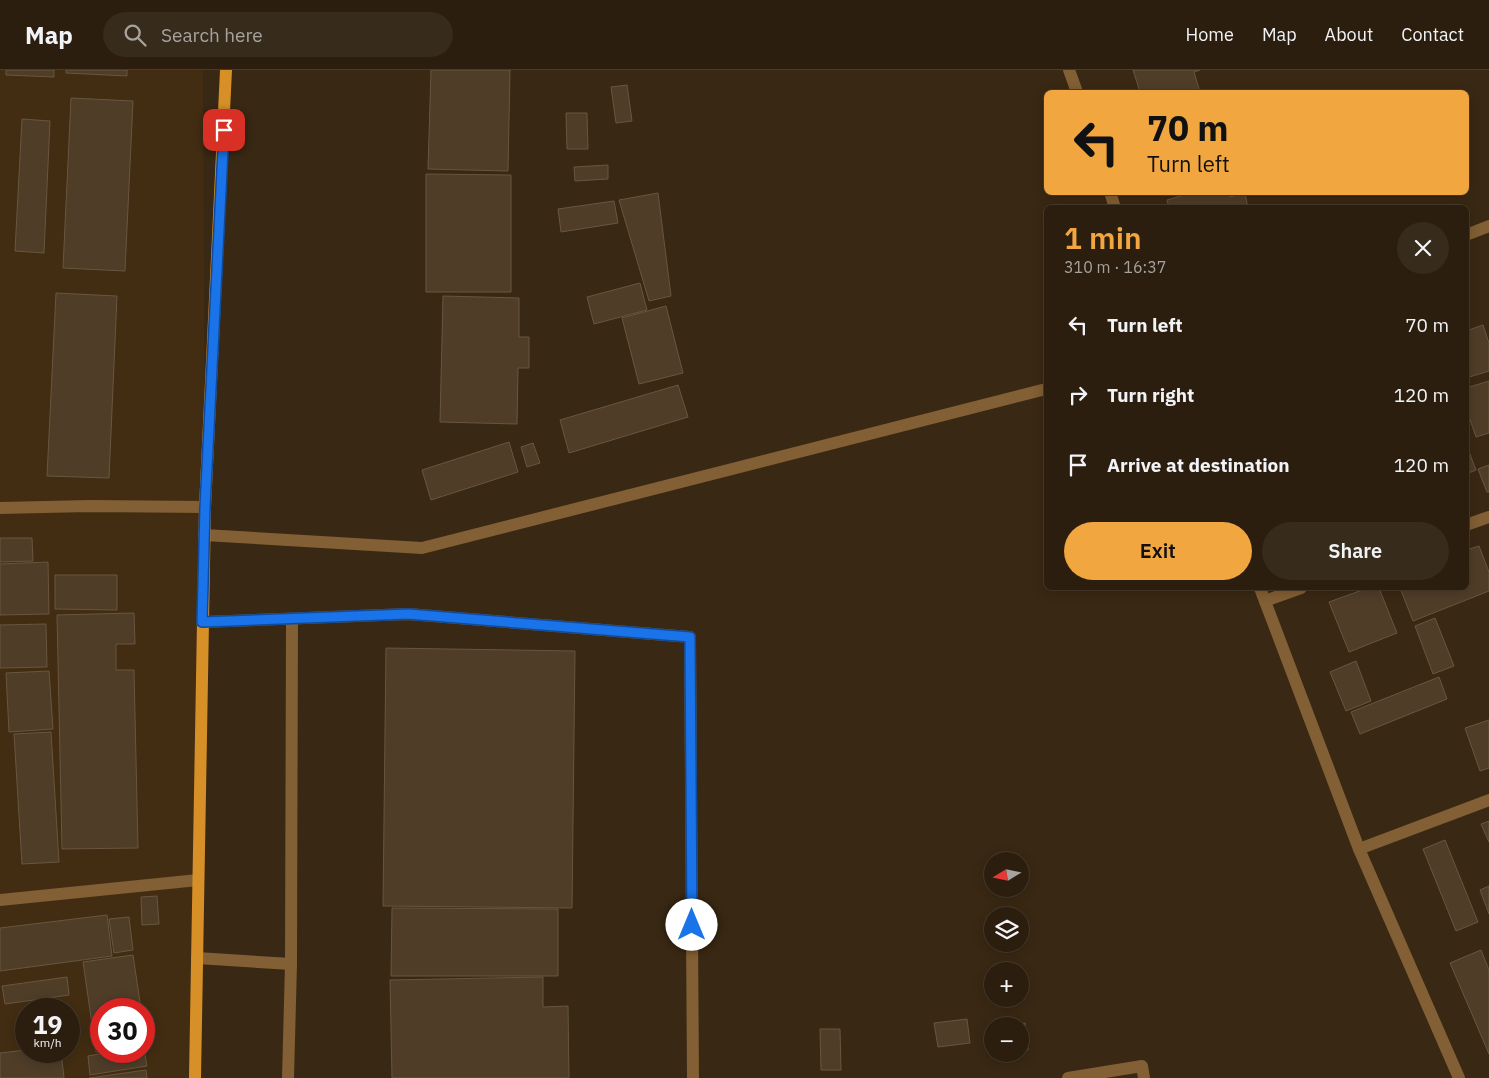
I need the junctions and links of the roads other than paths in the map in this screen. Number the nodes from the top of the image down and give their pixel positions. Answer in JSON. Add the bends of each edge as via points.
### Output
{"nodes":[{"id":1,"x":226,"y":70,"type":"edge"},
{"id":2,"x":1070,"y":70,"type":"edge"},
{"id":3,"x":1076,"y":90,"type":"edge"},
{"id":4,"x":1489,"y":226,"type":"edge"},
{"id":5,"x":1469,"y":234,"type":"edge"},
{"id":6,"x":1044,"y":391,"type":"edge"},
{"id":7,"x":205,"y":507,"type":"junction"},
{"id":8,"x":0,"y":508,"type":"edge"},
{"id":9,"x":1489,"y":517,"type":"edge"},
{"id":10,"x":1469,"y":524,"type":"edge"},
{"id":11,"x":204,"y":535,"type":"junction"},
{"id":12,"x":1261,"y":590,"type":"edge"},
{"id":13,"x":1296,"y":590,"type":"edge"},
{"id":14,"x":1265,"y":601,"type":"junction"},
{"id":15,"x":292,"y":619,"type":"junction"},
{"id":16,"x":202,"y":622,"type":"junction"},
{"id":17,"x":1489,"y":800,"type":"edge"},
{"id":18,"x":1359,"y":849,"type":"junction"},
{"id":19,"x":198,"y":880,"type":"junction"},
{"id":20,"x":1,"y":896,"type":"edge"},
{"id":21,"x":197,"y":958,"type":"junction"},
{"id":22,"x":291,"y":964,"type":"junction"},
{"id":23,"x":195,"y":1078,"type":"edge"},
{"id":24,"x":288,"y":1078,"type":"edge"},
{"id":25,"x":693,"y":1078,"type":"edge"},
{"id":26,"x":1068,"y":1078,"type":"edge"},
{"id":27,"x":1144,"y":1078,"type":"edge"},
{"id":28,"x":1459,"y":1078,"type":"edge"}],
"edges":[{"from":1,"to":7,"type":"main road"},
{"from":2,"to":3,"type":"street"},
{"from":4,"to":5,"type":"street"},
{"from":6,"to":11,"type":"street","via":[[422,548]]},
{"from":7,"to":8,"type":"street"},
{"from":7,"to":11,"type":"main road"},
{"from":9,"to":10,"type":"street"},
{"from":11,"to":16,"type":"main road"},
{"from":12,"to":14,"type":"street"},
{"from":13,"to":14,"type":"street"},
{"from":14,"to":18,"type":"street"},
{"from":15,"to":16,"type":"street"},
{"from":15,"to":22,"type":"street"},
{"from":15,"to":25,"type":"street","via":[[408,614],[690,637]]},
{"from":16,"to":19,"type":"main road"},
{"from":17,"to":18,"type":"street"},
{"from":18,"to":28,"type":"street"},
{"from":19,"to":20,"type":"street"},
{"from":19,"to":21,"type":"main road"},
{"from":21,"to":22,"type":"street"},
{"from":21,"to":23,"type":"main road"},
{"from":22,"to":24,"type":"street"},
{"from":26,"to":27,"type":"street","via":[[1142,1066]]}]}
